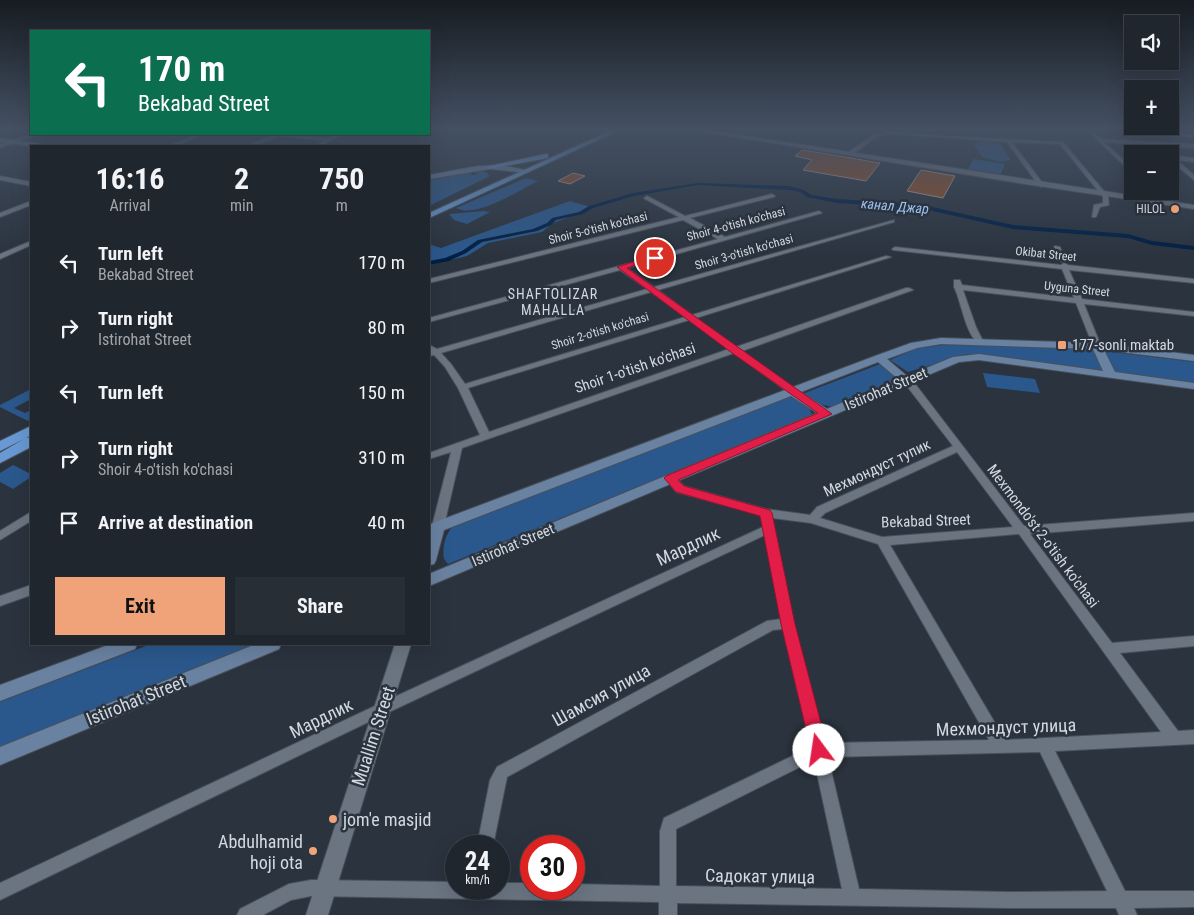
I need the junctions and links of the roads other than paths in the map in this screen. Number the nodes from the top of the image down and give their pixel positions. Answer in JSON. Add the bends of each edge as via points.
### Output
{"nodes":[{"id":1,"x":458,"y":172,"type":"edge"},
{"id":2,"x":461,"y":172,"type":"edge"},
{"id":3,"x":487,"y":172,"type":"edge"},
{"id":4,"x":515,"y":172,"type":"edge"},
{"id":5,"x":517,"y":172,"type":"edge"},
{"id":6,"x":959,"y":172,"type":"edge"},
{"id":7,"x":1031,"y":172,"type":"edge"},
{"id":8,"x":1085,"y":172,"type":"edge"},
{"id":9,"x":430,"y":177,"type":"edge"},
{"id":10,"x":430,"y":177,"type":"edge"},
{"id":11,"x":0,"y":178,"type":"edge"},
{"id":12,"x":491,"y":180,"type":"junction"},
{"id":13,"x":30,"y":184,"type":"edge"},
{"id":14,"x":1041,"y":185,"type":"junction"},
{"id":15,"x":1104,"y":194,"type":"junction"},
{"id":16,"x":772,"y":196,"type":"dead end"},
{"id":17,"x":647,"y":198,"type":"dead end"},
{"id":18,"x":1161,"y":200,"type":"edge"},
{"id":19,"x":446,"y":201,"type":"junction"},
{"id":20,"x":30,"y":203,"type":"edge"},
{"id":21,"x":455,"y":203,"type":"junction"},
{"id":22,"x":1164,"y":203,"type":"junction"},
{"id":23,"x":1194,"y":207,"type":"edge"},
{"id":24,"x":430,"y":209,"type":"edge"},
{"id":25,"x":819,"y":213,"type":"dead end"},
{"id":26,"x":0,"y":215,"type":"edge"},
{"id":27,"x":430,"y":216,"type":"edge"},
{"id":28,"x":1094,"y":216,"type":"dead end"},
{"id":29,"x":685,"y":218,"type":"junction"},
{"id":30,"x":892,"y":221,"type":"dead end"},
{"id":31,"x":724,"y":239,"type":"junction"},
{"id":32,"x":30,"y":244,"type":"edge"},
{"id":33,"x":1056,"y":246,"type":"dead end"},
{"id":34,"x":895,"y":248,"type":"dead end"},
{"id":35,"x":0,"y":257,"type":"edge"},
{"id":36,"x":888,"y":257,"type":"dead end"},
{"id":37,"x":1064,"y":264,"type":"junction"},
{"id":38,"x":621,"y":267,"type":"junction"},
{"id":39,"x":430,"y":281,"type":"edge"},
{"id":40,"x":1194,"y":281,"type":"edge"},
{"id":41,"x":654,"y":290,"type":"junction"},
{"id":42,"x":909,"y":290,"type":"dead end"},
{"id":43,"x":1079,"y":300,"type":"junction"},
{"id":44,"x":1194,"y":314,"type":"edge"},
{"id":45,"x":691,"y":318,"type":"junction"},
{"id":46,"x":430,"y":320,"type":"edge"},
{"id":47,"x":979,"y":341,"type":"junction"},
{"id":48,"x":1098,"y":346,"type":"junction"},
{"id":49,"x":431,"y":351,"type":"edge"},
{"id":50,"x":735,"y":351,"type":"junction"},
{"id":51,"x":879,"y":358,"type":"junction"},
{"id":52,"x":1194,"y":358,"type":"edge"},
{"id":53,"x":1111,"y":375,"type":"junction"},
{"id":54,"x":907,"y":381,"type":"junction"},
{"id":55,"x":1194,"y":386,"type":"edge"},
{"id":56,"x":463,"y":387,"type":"junction"},
{"id":57,"x":792,"y":391,"type":"junction"},
{"id":58,"x":826,"y":414,"type":"junction"},
{"id":59,"x":30,"y":431,"type":"edge"},
{"id":60,"x":486,"y":437,"type":"junction"},
{"id":61,"x":30,"y":442,"type":"edge"},
{"id":62,"x":457,"y":447,"type":"junction"},
{"id":63,"x":0,"y":448,"type":"edge"},
{"id":64,"x":957,"y":448,"type":"junction"},
{"id":65,"x":430,"y":456,"type":"edge"},
{"id":66,"x":0,"y":458,"type":"edge"},
{"id":67,"x":670,"y":478,"type":"junction"},
{"id":68,"x":766,"y":513,"type":"junction"},
{"id":69,"x":30,"y":517,"type":"edge"},
{"id":70,"x":1194,"y":517,"type":"edge"},
{"id":71,"x":812,"y":519,"type":"junction"},
{"id":72,"x":30,"y":523,"type":"edge"},
{"id":73,"x":433,"y":528,"type":"edge"},
{"id":74,"x":768,"y":529,"type":"junction"},
{"id":75,"x":1022,"y":531,"type":"junction"},
{"id":76,"x":5,"y":533,"type":"edge"},
{"id":77,"x":882,"y":541,"type":"junction"},
{"id":78,"x":430,"y":552,"type":"edge"},
{"id":79,"x":430,"y":580,"type":"edge"},
{"id":80,"x":30,"y":590,"type":"edge"},
{"id":81,"x":0,"y":600,"type":"edge"},
{"id":82,"x":788,"y":624,"type":"junction"},
{"id":83,"x":1194,"y":641,"type":"edge"},
{"id":84,"x":123,"y":645,"type":"edge"},
{"id":85,"x":271,"y":645,"type":"edge"},
{"id":86,"x":403,"y":645,"type":"edge"},
{"id":87,"x":100,"y":649,"type":"edge"},
{"id":88,"x":1108,"y":649,"type":"junction"},
{"id":89,"x":0,"y":693,"type":"edge"},
{"id":90,"x":382,"y":709,"type":"junction"},
{"id":91,"x":1194,"y":737,"type":"edge"},
{"id":92,"x":1175,"y":739,"type":"junction"},
{"id":93,"x":1044,"y":745,"type":"junction"},
{"id":94,"x":1001,"y":747,"type":"junction"},
{"id":95,"x":819,"y":750,"type":"junction"},
{"id":96,"x":0,"y":756,"type":"edge"},
{"id":97,"x":488,"y":835,"type":"edge"},
{"id":98,"x":325,"y":889,"type":"junction"},
{"id":99,"x":445,"y":890,"type":"edge"},
{"id":100,"x":510,"y":891,"type":"edge"},
{"id":101,"x":0,"y":892,"type":"edge"},
{"id":102,"x":667,"y":895,"type":"junction"},
{"id":103,"x":852,"y":897,"type":"junction"},
{"id":104,"x":1119,"y":899,"type":"junction"},
{"id":105,"x":1194,"y":899,"type":"edge"},
{"id":106,"x":246,"y":915,"type":"edge"},
{"id":107,"x":317,"y":915,"type":"edge"},
{"id":108,"x":668,"y":915,"type":"edge"},
{"id":109,"x":1128,"y":915,"type":"edge"}],
"edges":[{"from":1,"to":9,"type":"main road"},
{"from":2,"to":10,"type":"main road"},
{"from":3,"to":12,"type":"highway","via":[[492,173]]},
{"from":4,"to":12,"type":"highway"},
{"from":5,"to":21,"type":"highway"},
{"from":6,"to":14,"type":"street"},
{"from":7,"to":14,"type":"street"},
{"from":8,"to":15,"type":"street"},
{"from":11,"to":13,"type":"street"},
{"from":12,"to":19,"type":"highway"},
{"from":14,"to":15,"type":"street"},
{"from":15,"to":22,"type":"street"},
{"from":15,"to":28,"type":"street","via":[[1106,205],[1098,205]]},
{"from":16,"to":29,"type":"street","name":"Shoir 5-o'tish ko'chasi"},
{"from":17,"to":29,"type":"street"},
{"from":18,"to":22,"type":"street"},
{"from":19,"to":21,"type":"highway"},
{"from":19,"to":24,"type":"highway"},
{"from":20,"to":26,"type":"street"},
{"from":21,"to":27,"type":"highway"},
{"from":22,"to":23,"type":"street"},
{"from":25,"to":31,"type":"street","name":"Shoir 4-o'tish ko'chasi"},
{"from":29,"to":31,"type":"street"},
{"from":29,"to":39,"type":"street","name":"Shoir 5-o'tish ko'chasi"},
{"from":30,"to":41,"type":"street","name":"Shoir 3-o'tish ko'chasi"},
{"from":31,"to":38,"type":"street","name":"Shoir 4-o'tish ko'chasi"},
{"from":32,"to":35,"type":"street"},
{"from":33,"to":37,"type":"street"},
{"from":34,"to":37,"type":"street","name":"Okibat Street"},
{"from":36,"to":45,"type":"street","name":"Shoir 2-o'tish ko'chasi"},
{"from":37,"to":40,"type":"street","name":"Okibat Street"},
{"from":37,"to":43,"type":"street"},
{"from":38,"to":41,"type":"street"},
{"from":38,"to":46,"type":"street","name":"Shoir 4-o'tish ko'chasi"},
{"from":41,"to":45,"type":"street"},
{"from":41,"to":49,"type":"street","name":"Shoir 3-o'tish ko'chasi"},
{"from":42,"to":50,"type":"street","name":"Shoir 1-o'tish ko'chasi"},
{"from":43,"to":44,"type":"street","name":"Uyguna Street"},
{"from":43,"to":47,"type":"street","name":"Uyguna Street","via":[[957,284]]},
{"from":43,"to":48,"type":"street"},
{"from":45,"to":50,"type":"street"},
{"from":45,"to":56,"type":"street","name":"Shoir 2-o'tish ko'chasi"},
{"from":47,"to":48,"type":"main road","name":"Istirohat Street"},
{"from":47,"to":51,"type":"main road","name":"Istirohat Street","via":[[923,343]]},
{"from":48,"to":52,"type":"main road","name":"Istirohat Street"},
{"from":48,"to":53,"type":"main road"},
{"from":49,"to":56,"type":"street"},
{"from":50,"to":57,"type":"street"},
{"from":50,"to":60,"type":"street","name":"Shoir 1-o'tish ko'chasi"},
{"from":51,"to":54,"type":"main road","name":"Mexmondo'st 2-o'tish ko'chasi"},
{"from":51,"to":57,"type":"main road","name":"Istirohat Street"},
{"from":53,"to":54,"type":"main road","name":"Istirohat Street","via":[[965,357]]},
{"from":53,"to":55,"type":"main road","name":"Istirohat Street"},
{"from":54,"to":58,"type":"main road","name":"Istirohat Street"},
{"from":54,"to":64,"type":"street","name":"Mexmondo'st 2-o'tish ko'chasi"},
{"from":56,"to":60,"type":"street"},
{"from":57,"to":58,"type":"main road"},
{"from":57,"to":73,"type":"main road","name":"Istirohat Street"},
{"from":58,"to":67,"type":"main road","name":"Istirohat Street"},
{"from":59,"to":63,"type":"highway"},
{"from":60,"to":62,"type":"street","name":"Shoir 1-o'tish ko'chasi"},
{"from":61,"to":66,"type":"highway"},
{"from":62,"to":65,"type":"street","name":"Shoir 1-o'tish ko'chasi"},
{"from":62,"to":73,"type":"street"},
{"from":64,"to":71,"type":"street","name":"Мехмондуст тупик","via":[[821,510]]},
{"from":64,"to":75,"type":"street","name":"Mexmondo'st 2-o'tish ko'chasi"},
{"from":67,"to":68,"type":"street","name":"Bekabad Street","via":[[680,489]]},
{"from":67,"to":79,"type":"main road","name":"Istirohat Street"},
{"from":68,"to":71,"type":"street","name":"Bekabad Street"},
{"from":68,"to":74,"type":"street"},
{"from":69,"to":76,"type":"street"},
{"from":70,"to":75,"type":"street","name":"Bekabad Street"},
{"from":71,"to":77,"type":"street","name":"Bekabad Street"},
{"from":72,"to":76,"type":"street"},
{"from":73,"to":78,"type":"main road"},
{"from":74,"to":82,"type":"street"},
{"from":74,"to":90,"type":"street","name":"Мардлик"},
{"from":75,"to":77,"type":"street","name":"Bekabad Street"},
{"from":75,"to":88,"type":"street","name":"Mexmondo'st 2-o'tish ko'chasi"},
{"from":77,"to":94,"type":"street"},
{"from":80,"to":81,"type":"street"},
{"from":82,"to":95,"type":"street"},
{"from":82,"to":97,"type":"street","name":"Шамсия улица","via":[[771,625],[502,772]]},
{"from":83,"to":88,"type":"street"},
{"from":84,"to":87,"type":"main road"},
{"from":85,"to":96,"type":"main road","name":"Istirohat Street"},
{"from":86,"to":90,"type":"street","name":"Muallim Street"},
{"from":87,"to":89,"type":"main road"},
{"from":88,"to":92,"type":"street","name":"Mexmondo'st 2-o'tish ko'chasi"},
{"from":90,"to":98,"type":"street","name":"Muallim Street"},
{"from":90,"to":101,"type":"street","name":"Мардлик"},
{"from":91,"to":92,"type":"street","name":"Мехмондуст улица"},
{"from":92,"to":93,"type":"street","name":"Мехмондуст улица"},
{"from":93,"to":94,"type":"street","name":"Мехмондуст улица"},
{"from":93,"to":104,"type":"street"},
{"from":94,"to":95,"type":"street","name":"Мехмондуст улица"},
{"from":95,"to":102,"type":"street","via":[[674,821],[668,831]]},
{"from":95,"to":103,"type":"street"},
{"from":98,"to":99,"type":"street","name":"Садокат улица"},
{"from":98,"to":106,"type":"street","via":[[289,892]]},
{"from":98,"to":107,"type":"street","name":"Muallim Street"},
{"from":100,"to":102,"type":"street","name":"Садокат улица"},
{"from":102,"to":103,"type":"street","name":"Садокат улица"},
{"from":102,"to":108,"type":"street"},
{"from":103,"to":104,"type":"street","name":"Садокат улица"},
{"from":104,"to":105,"type":"street","name":"Садокат улица"},
{"from":104,"to":109,"type":"street"}]}
